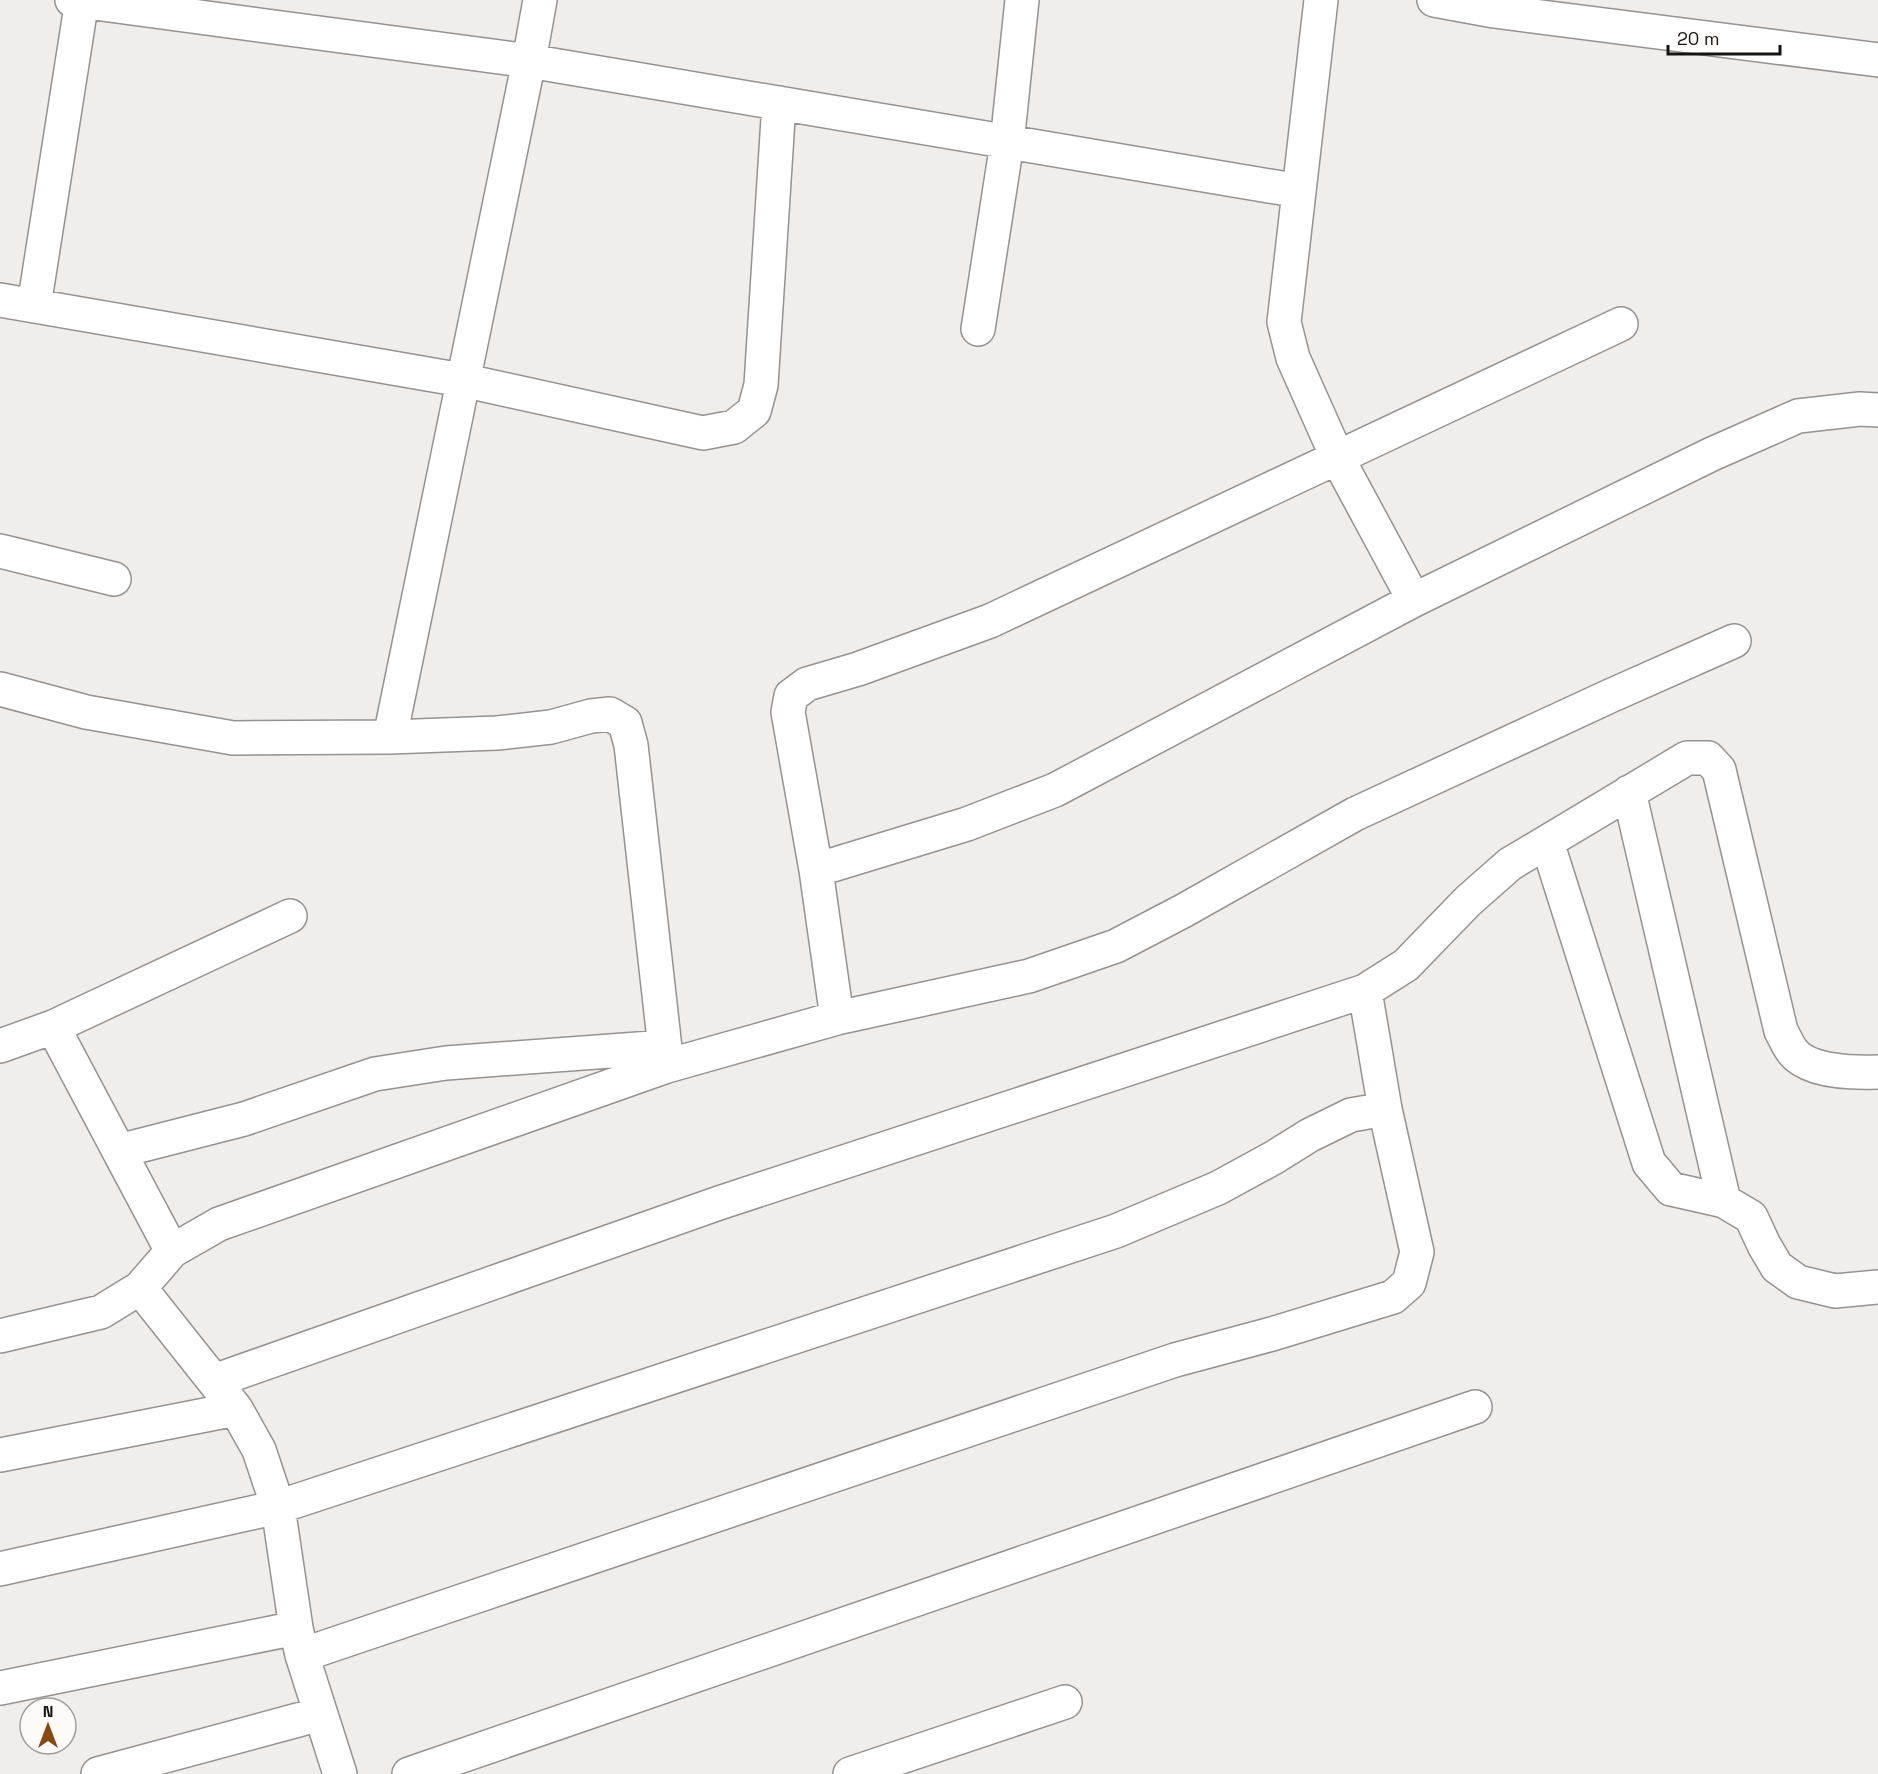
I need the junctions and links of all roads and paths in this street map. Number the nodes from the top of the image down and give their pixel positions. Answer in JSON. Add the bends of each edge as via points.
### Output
{"nodes":[{"id":1,"x":79,"y":0,"type":"edge"},
{"id":2,"x":540,"y":0,"type":"edge"},
{"id":3,"x":1022,"y":0,"type":"edge"},
{"id":4,"x":1321,"y":0,"type":"edge"},
{"id":5,"x":1434,"y":0,"type":"edge"},
{"id":6,"x":1878,"y":60,"type":"edge"},
{"id":7,"x":529,"y":61,"type":"junction"},
{"id":8,"x":779,"y":104,"type":"junction"},
{"id":9,"x":1007,"y":143,"type":"junction"},
{"id":10,"x":1299,"y":190,"type":"junction"},
{"id":11,"x":0,"y":300,"type":"edge"},
{"id":12,"x":34,"y":306,"type":"junction"},
{"id":13,"x":1621,"y":324,"type":"dead end"},
{"id":14,"x":978,"y":329,"type":"dead end"},
{"id":15,"x":462,"y":380,"type":"junction"},
{"id":16,"x":1878,"y":410,"type":"edge"},
{"id":17,"x":1338,"y":459,"type":"junction"},
{"id":18,"x":0,"y":550,"type":"edge"},
{"id":19,"x":114,"y":579,"type":"dead end"},
{"id":20,"x":1414,"y":600,"type":"junction"},
{"id":21,"x":1734,"y":642,"type":"dead end"},
{"id":22,"x":0,"y":689,"type":"edge"},
{"id":23,"x":390,"y":737,"type":"junction"},
{"id":24,"x":1629,"y":792,"type":"junction"},
{"id":25,"x":1547,"y":842,"type":"junction"},
{"id":26,"x":816,"y":870,"type":"junction"},
{"id":27,"x":290,"y":916,"type":"dead end"},
{"id":28,"x":1365,"y":991,"type":"junction"},
{"id":29,"x":837,"y":1018,"type":"junction"},
{"id":30,"x":53,"y":1027,"type":"junction"},
{"id":31,"x":0,"y":1046,"type":"edge"},
{"id":32,"x":666,"y":1057,"type":"junction"},
{"id":33,"x":1874,"y":1072,"type":"edge"},
{"id":34,"x":1385,"y":1109,"type":"junction"},
{"id":35,"x":119,"y":1151,"type":"junction"},
{"id":36,"x":1724,"y":1201,"type":"junction"},
{"id":37,"x":172,"y":1251,"type":"junction"},
{"id":38,"x":1873,"y":1287,"type":"edge"},
{"id":39,"x":140,"y":1288,"type":"junction"},
{"id":40,"x":0,"y":1336,"type":"edge"},
{"id":41,"x":214,"y":1381,"type":"junction"},
{"id":42,"x":1475,"y":1407,"type":"dead end"},
{"id":43,"x":236,"y":1409,"type":"junction"},
{"id":44,"x":0,"y":1455,"type":"edge"},
{"id":45,"x":278,"y":1507,"type":"junction"},
{"id":46,"x":0,"y":1569,"type":"edge"},
{"id":47,"x":299,"y":1641,"type":"junction"},
{"id":48,"x":0,"y":1688,"type":"edge"},
{"id":49,"x":1065,"y":1702,"type":"dead end"},
{"id":50,"x":320,"y":1714,"type":"junction"},
{"id":51,"x":98,"y":1774,"type":"edge"},
{"id":52,"x":340,"y":1774,"type":"edge"},
{"id":53,"x":410,"y":1774,"type":"edge"},
{"id":54,"x":850,"y":1774,"type":"edge"}],
"edges":[{"from":1,"to":7,"type":"street"},
{"from":1,"to":12,"type":"street"},
{"from":2,"to":7,"type":"street"},
{"from":3,"to":9,"type":"street"},
{"from":4,"to":10,"type":"street"},
{"from":5,"to":6,"type":"street"},
{"from":7,"to":8,"type":"street"},
{"from":7,"to":15,"type":"street"},
{"from":8,"to":9,"type":"street"},
{"from":8,"to":15,"type":"street","via":[[761,385],[754,411],[734,427],[703,432]]},
{"from":9,"to":10,"type":"street"},
{"from":9,"to":14,"type":"street"},
{"from":10,"to":17,"type":"street","via":[[1284,322],[1293,358]]},
{"from":11,"to":12,"type":"street"},
{"from":12,"to":15,"type":"street"},
{"from":13,"to":17,"type":"street"},
{"from":15,"to":23,"type":"street"},
{"from":16,"to":20,"type":"street","via":[[1798,416]]},
{"from":17,"to":20,"type":"street"},
{"from":17,"to":26,"type":"street","via":[[990,621],[807,684],[791,696],[788,712]]},
{"from":18,"to":19,"type":"street"},
{"from":20,"to":26,"type":"street","via":[[1054,790],[967,824]]},
{"from":21,"to":29,"type":"street","via":[[1355,814],[1116,946],[1029,975]]},
{"from":22,"to":23,"type":"street","via":[[86,712],[233,738]]},
{"from":23,"to":32,"type":"street","via":[[497,733],[551,727],[610,714],[628,734]]},
{"from":24,"to":25,"type":"street"},
{"from":24,"to":33,"type":"street","via":[[1687,758],[1708,758],[1719,770],[1781,1032],[1794,1054],[1810,1063],[1832,1071]]},
{"from":24,"to":36,"type":"street"},
{"from":25,"to":28,"type":"street","via":[[1510,864],[1406,965]]},
{"from":25,"to":36,"type":"street","via":[[1649,1163],[1671,1190]]},
{"from":26,"to":29,"type":"street"},
{"from":27,"to":30,"type":"street"},
{"from":28,"to":34,"type":"street"},
{"from":28,"to":41,"type":"street","via":[[719,1203]]},
{"from":29,"to":32,"type":"street"},
{"from":30,"to":31,"type":"street"},
{"from":30,"to":35,"type":"street"},
{"from":32,"to":35,"type":"street","via":[[446,1063],[375,1074],[244,1119]]},
{"from":32,"to":37,"type":"street","via":[[219,1224]]},
{"from":34,"to":45,"type":"street","via":[[1351,1115],[1218,1188],[1116,1230]]},
{"from":34,"to":47,"type":"street","via":[[1417,1252],[1410,1283],[1393,1297],[1175,1360]]},
{"from":35,"to":37,"type":"street"},
{"from":36,"to":38,"type":"street","via":[[1750,1217],[1777,1267],[1798,1282],[1835,1291]]},
{"from":37,"to":39,"type":"street"},
{"from":39,"to":40,"type":"street","via":[[102,1312]]},
{"from":39,"to":41,"type":"street"},
{"from":41,"to":43,"type":"street"},
{"from":42,"to":53,"type":"street"},
{"from":43,"to":44,"type":"street"},
{"from":43,"to":45,"type":"street","via":[[259,1450]]},
{"from":45,"to":46,"type":"street"},
{"from":45,"to":47,"type":"street"},
{"from":47,"to":48,"type":"street"},
{"from":47,"to":50,"type":"street"},
{"from":49,"to":54,"type":"street"},
{"from":50,"to":51,"type":"street"},
{"from":50,"to":52,"type":"street"}]}
